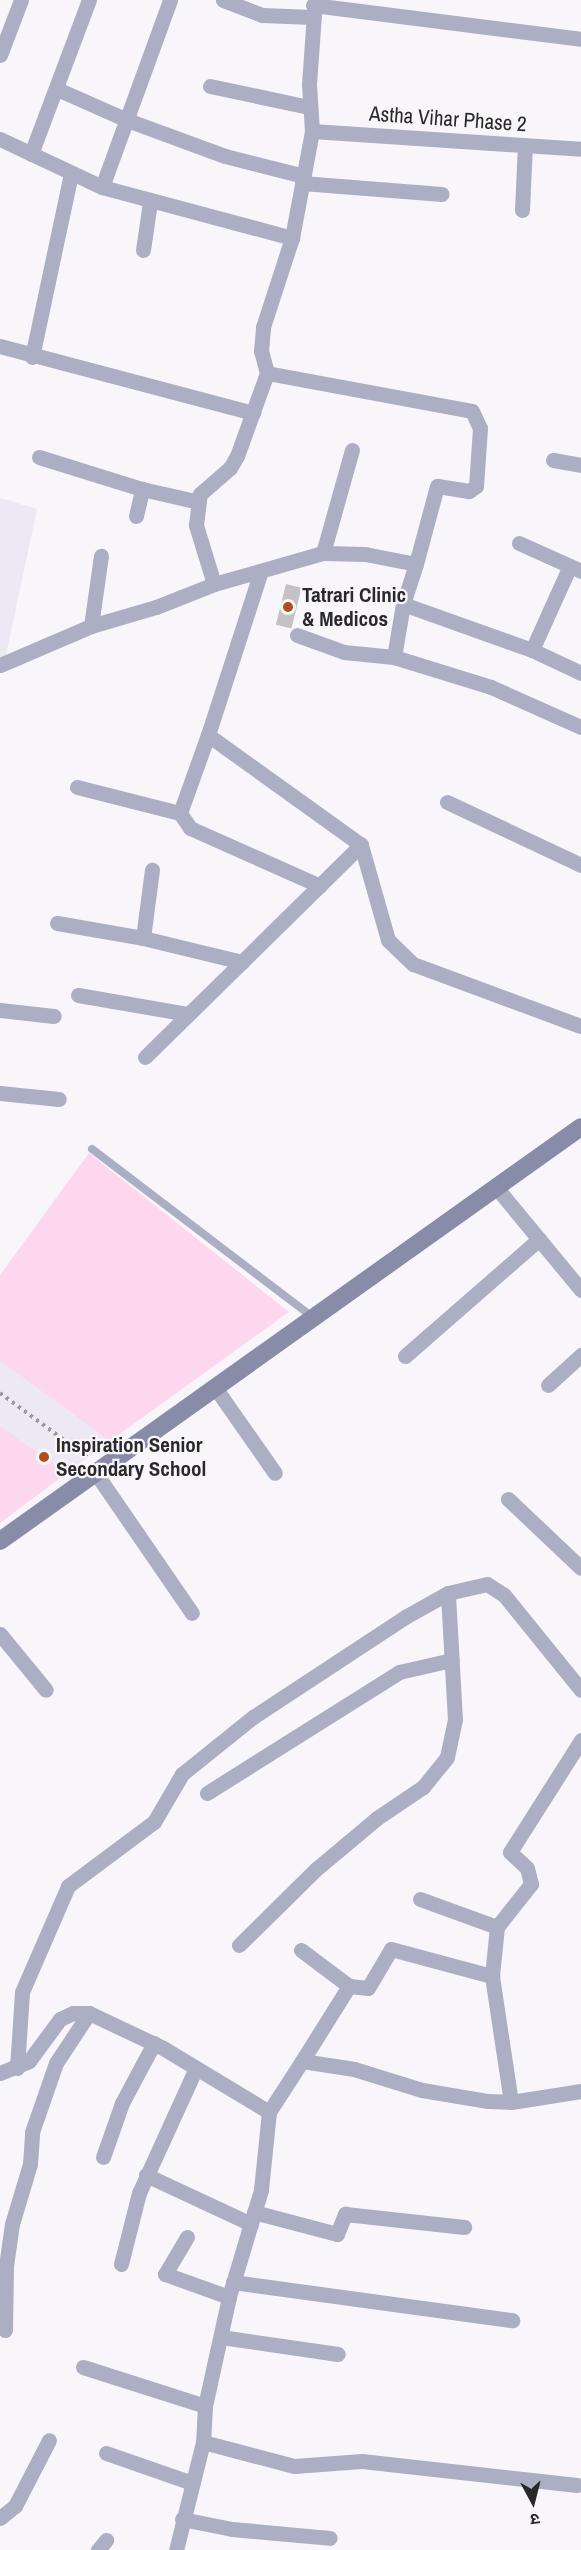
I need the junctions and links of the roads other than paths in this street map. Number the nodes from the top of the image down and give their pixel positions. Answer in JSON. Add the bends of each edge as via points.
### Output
{"nodes":[{"id":1,"x":21,"y":0,"type":"edge"},
{"id":2,"x":89,"y":0,"type":"edge"},
{"id":3,"x":170,"y":0,"type":"edge"},
{"id":4,"x":223,"y":0,"type":"edge"},
{"id":5,"x":313,"y":7,"type":"edge"},
{"id":6,"x":581,"y":39,"type":"edge"},
{"id":7,"x":0,"y":55,"type":"edge"},
{"id":8,"x":210,"y":86,"type":"dead end"},
{"id":9,"x":57,"y":89,"type":"junction"},
{"id":10,"x":309,"y":107,"type":"junction"},
{"id":11,"x":127,"y":120,"type":"junction"},
{"id":12,"x":312,"y":131,"type":"junction"},
{"id":13,"x":0,"y":139,"type":"edge"},
{"id":14,"x":525,"y":145,"type":"junction"},
{"id":15,"x":581,"y":149,"type":"edge"},
{"id":16,"x":30,"y":154,"type":"junction"},
{"id":17,"x":71,"y":173,"type":"junction"},
{"id":18,"x":303,"y":180,"type":"junction"},
{"id":19,"x":102,"y":187,"type":"junction"},
{"id":20,"x":442,"y":194,"type":"dead end"},
{"id":21,"x":150,"y":202,"type":"junction"},
{"id":22,"x":522,"y":210,"type":"dead end"},
{"id":23,"x":292,"y":238,"type":"junction"},
{"id":24,"x":143,"y":250,"type":"dead end"},
{"id":25,"x":0,"y":345,"type":"edge"},
{"id":26,"x":32,"y":357,"type":"junction"},
{"id":27,"x":267,"y":373,"type":"junction"},
{"id":28,"x":253,"y":413,"type":"junction"},
{"id":29,"x":352,"y":450,"type":"dead end"},
{"id":30,"x":39,"y":456,"type":"dead end"},
{"id":31,"x":553,"y":460,"type":"dead end"},
{"id":32,"x":581,"y":465,"type":"edge"},
{"id":33,"x":142,"y":489,"type":"junction"},
{"id":34,"x":199,"y":501,"type":"junction"},
{"id":35,"x":136,"y":516,"type":"dead end"},
{"id":36,"x":519,"y":543,"type":"dead end"},
{"id":37,"x":323,"y":553,"type":"junction"},
{"id":38,"x":101,"y":556,"type":"dead end"},
{"id":39,"x":416,"y":564,"type":"junction"},
{"id":40,"x":576,"y":568,"type":"edge"},
{"id":41,"x":260,"y":574,"type":"junction"},
{"id":42,"x":214,"y":584,"type":"junction"},
{"id":43,"x":403,"y":604,"type":"junction"},
{"id":44,"x":90,"y":626,"type":"junction"},
{"id":45,"x":297,"y":635,"type":"dead end"},
{"id":46,"x":532,"y":650,"type":"junction"},
{"id":47,"x":394,"y":657,"type":"junction"},
{"id":48,"x":0,"y":664,"type":"edge"},
{"id":49,"x":581,"y":673,"type":"edge"},
{"id":50,"x":581,"y":727,"type":"edge"},
{"id":51,"x":208,"y":735,"type":"junction"},
{"id":52,"x":77,"y":787,"type":"dead end"},
{"id":53,"x":447,"y":802,"type":"dead end"},
{"id":54,"x":180,"y":813,"type":"junction"},
{"id":55,"x":361,"y":845,"type":"junction"},
{"id":56,"x":581,"y":865,"type":"edge"},
{"id":57,"x":152,"y":870,"type":"dead end"},
{"id":58,"x":320,"y":886,"type":"junction"},
{"id":59,"x":57,"y":923,"type":"dead end"},
{"id":60,"x":143,"y":938,"type":"junction"},
{"id":61,"x":242,"y":962,"type":"junction"},
{"id":62,"x":78,"y":995,"type":"dead end"},
{"id":63,"x":0,"y":1010,"type":"edge"},
{"id":64,"x":188,"y":1014,"type":"junction"},
{"id":65,"x":54,"y":1016,"type":"dead end"},
{"id":66,"x":581,"y":1026,"type":"edge"},
{"id":67,"x":145,"y":1057,"type":"dead end"},
{"id":68,"x":0,"y":1093,"type":"edge"},
{"id":69,"x":59,"y":1099,"type":"dead end"},
{"id":70,"x":581,"y":1127,"type":"edge"},
{"id":71,"x":92,"y":1149,"type":"dead end"},
{"id":72,"x":495,"y":1186,"type":"junction"},
{"id":73,"x":539,"y":1239,"type":"junction"},
{"id":74,"x":581,"y":1290,"type":"edge"},
{"id":75,"x":311,"y":1316,"type":"junction"},
{"id":76,"x":581,"y":1355,"type":"edge"},
{"id":77,"x":405,"y":1356,"type":"dead end"},
{"id":78,"x":548,"y":1385,"type":"dead end"},
{"id":79,"x":214,"y":1386,"type":"junction"},
{"id":80,"x":98,"y":1470,"type":"junction"},
{"id":81,"x":275,"y":1473,"type":"dead end"},
{"id":82,"x":508,"y":1499,"type":"dead end"},
{"id":83,"x":0,"y":1541,"type":"edge"},
{"id":84,"x":581,"y":1568,"type":"edge"},
{"id":85,"x":448,"y":1593,"type":"junction"},
{"id":86,"x":192,"y":1613,"type":"dead end"},
{"id":87,"x":0,"y":1634,"type":"edge"},
{"id":88,"x":452,"y":1660,"type":"junction"},
{"id":89,"x":46,"y":1690,"type":"dead end"},
{"id":90,"x":581,"y":1690,"type":"edge"},
{"id":91,"x":581,"y":1740,"type":"edge"},
{"id":92,"x":207,"y":1793,"type":"dead end"},
{"id":93,"x":420,"y":1899,"type":"dead end"},
{"id":94,"x":497,"y":1927,"type":"junction"},
{"id":95,"x":239,"y":1945,"type":"dead end"},
{"id":96,"x":301,"y":1950,"type":"dead end"},
{"id":97,"x":492,"y":1976,"type":"junction"},
{"id":98,"x":349,"y":1986,"type":"junction"},
{"id":99,"x":89,"y":2013,"type":"junction"},
{"id":100,"x":154,"y":2043,"type":"junction"},
{"id":101,"x":302,"y":2061,"type":"junction"},
{"id":102,"x":17,"y":2068,"type":"junction"},
{"id":103,"x":196,"y":2068,"type":"junction"},
{"id":104,"x":0,"y":2073,"type":"edge"},
{"id":105,"x":581,"y":2091,"type":"edge"},
{"id":106,"x":511,"y":2102,"type":"junction"},
{"id":107,"x":269,"y":2112,"type":"junction"},
{"id":108,"x":103,"y":2157,"type":"dead end"},
{"id":109,"x":146,"y":2175,"type":"junction"},
{"id":110,"x":252,"y":2218,"type":"junction"},
{"id":111,"x":464,"y":2228,"type":"dead end"},
{"id":112,"x":187,"y":2238,"type":"dead end"},
{"id":113,"x":121,"y":2264,"type":"dead end"},
{"id":114,"x":231,"y":2290,"type":"junction"},
{"id":115,"x":512,"y":2320,"type":"dead end"},
{"id":116,"x":5,"y":2330,"type":"dead end"},
{"id":117,"x":220,"y":2337,"type":"junction"},
{"id":118,"x":339,"y":2354,"type":"dead end"},
{"id":119,"x":83,"y":2367,"type":"dead end"},
{"id":120,"x":204,"y":2406,"type":"junction"},
{"id":121,"x":50,"y":2440,"type":"dead end"},
{"id":122,"x":203,"y":2442,"type":"junction"},
{"id":123,"x":106,"y":2453,"type":"dead end"},
{"id":124,"x":192,"y":2483,"type":"junction"},
{"id":125,"x":577,"y":2485,"type":"dead end"},
{"id":126,"x":0,"y":2518,"type":"edge"},
{"id":127,"x":182,"y":2519,"type":"junction"},
{"id":128,"x":330,"y":2538,"type":"dead end"},
{"id":129,"x":176,"y":2550,"type":"edge"}],
"edges":[{"from":1,"to":7,"type":"street"},
{"from":2,"to":9,"type":"street"},
{"from":3,"to":11,"type":"street"},
{"from":4,"to":5,"type":"street","via":[[262,15]]},
{"from":5,"to":6,"type":"street"},
{"from":5,"to":10,"type":"street"},
{"from":8,"to":10,"type":"street"},
{"from":9,"to":11,"type":"street"},
{"from":9,"to":16,"type":"street"},
{"from":10,"to":12,"type":"street"},
{"from":11,"to":18,"type":"street"},
{"from":11,"to":19,"type":"street"},
{"from":12,"to":14,"type":"street","name":"Astha Vihar Phase 2"},
{"from":12,"to":18,"type":"street"},
{"from":13,"to":16,"type":"street"},
{"from":14,"to":15,"type":"street","name":"Astha Vihar Phase 2"},
{"from":14,"to":22,"type":"street"},
{"from":16,"to":17,"type":"street"},
{"from":17,"to":19,"type":"street"},
{"from":17,"to":26,"type":"street"},
{"from":18,"to":20,"type":"street"},
{"from":18,"to":23,"type":"street"},
{"from":19,"to":21,"type":"street"},
{"from":21,"to":23,"type":"street"},
{"from":21,"to":24,"type":"street"},
{"from":23,"to":27,"type":"street","via":[[263,327],[261,351]]},
{"from":25,"to":26,"type":"street"},
{"from":26,"to":28,"type":"street"},
{"from":27,"to":28,"type":"street"},
{"from":27,"to":39,"type":"street","via":[[472,411],[480,428],[476,486],[470,490],[437,486]]},
{"from":28,"to":34,"type":"street","via":[[230,468],[200,494]]},
{"from":29,"to":37,"type":"street"},
{"from":30,"to":33,"type":"street"},
{"from":31,"to":32,"type":"street"},
{"from":33,"to":34,"type":"street"},
{"from":33,"to":35,"type":"street"},
{"from":34,"to":42,"type":"street","via":[[196,525]]},
{"from":36,"to":40,"type":"street"},
{"from":37,"to":39,"type":"street","via":[[365,554]]},
{"from":37,"to":41,"type":"street"},
{"from":38,"to":44,"type":"street"},
{"from":39,"to":43,"type":"street"},
{"from":40,"to":46,"type":"street"},
{"from":41,"to":42,"type":"street"},
{"from":41,"to":51,"type":"street"},
{"from":42,"to":44,"type":"street","via":[[156,607]]},
{"from":43,"to":46,"type":"street"},
{"from":43,"to":47,"type":"street"},
{"from":44,"to":48,"type":"street"},
{"from":45,"to":47,"type":"street","via":[[344,652]]},
{"from":46,"to":49,"type":"street"},
{"from":47,"to":50,"type":"street","via":[[491,687]]},
{"from":51,"to":54,"type":"street"},
{"from":51,"to":55,"type":"street"},
{"from":52,"to":54,"type":"street"},
{"from":53,"to":56,"type":"street"},
{"from":54,"to":58,"type":"street","via":[[190,828]]},
{"from":55,"to":58,"type":"street"},
{"from":55,"to":66,"type":"street","via":[[388,940],[413,964]]},
{"from":57,"to":60,"type":"street"},
{"from":58,"to":61,"type":"street"},
{"from":59,"to":60,"type":"street"},
{"from":60,"to":61,"type":"street"},
{"from":61,"to":64,"type":"street"},
{"from":62,"to":64,"type":"street"},
{"from":63,"to":65,"type":"street"},
{"from":64,"to":67,"type":"street"},
{"from":68,"to":69,"type":"street"},
{"from":70,"to":72,"type":"main road"},
{"from":71,"to":75,"type":"lane"},
{"from":72,"to":73,"type":"street"},
{"from":72,"to":75,"type":"main road"},
{"from":73,"to":74,"type":"street"},
{"from":73,"to":77,"type":"street"},
{"from":75,"to":79,"type":"main road"},
{"from":76,"to":78,"type":"street"},
{"from":79,"to":80,"type":"main road"},
{"from":79,"to":81,"type":"street"},
{"from":80,"to":83,"type":"main road"},
{"from":80,"to":86,"type":"street"},
{"from":82,"to":84,"type":"street"},
{"from":85,"to":88,"type":"street"},
{"from":85,"to":90,"type":"street","via":[[487,1584],[504,1595]]},
{"from":85,"to":102,"type":"street","via":[[253,1717],[182,1774],[154,1822],[68,1886],[22,1992]]},
{"from":87,"to":89,"type":"street"},
{"from":88,"to":92,"type":"street","via":[[399,1672]]},
{"from":88,"to":95,"type":"street","via":[[454,1720],[447,1757],[423,1787],[377,1818],[315,1870]]},
{"from":91,"to":94,"type":"street","via":[[513,1844],[510,1852],[527,1868],[531,1884]]},
{"from":93,"to":94,"type":"street"},
{"from":94,"to":97,"type":"street"},
{"from":96,"to":98,"type":"street"},
{"from":97,"to":98,"type":"street","via":[[391,1949],[368,1988]]},
{"from":97,"to":106,"type":"street"},
{"from":98,"to":101,"type":"street"},
{"from":99,"to":100,"type":"street"},
{"from":99,"to":102,"type":"street","via":[[73,2013],[60,2019],[29,2061]]},
{"from":99,"to":116,"type":"street","via":[[56,2063],[32,2133],[30,2164],[12,2224],[6,2266]]},
{"from":100,"to":103,"type":"street"},
{"from":100,"to":108,"type":"street","via":[[122,2103]]},
{"from":101,"to":106,"type":"street","via":[[354,2069],[422,2090]]},
{"from":101,"to":107,"type":"street"},
{"from":102,"to":104,"type":"street"},
{"from":103,"to":107,"type":"street"},
{"from":103,"to":109,"type":"street"},
{"from":105,"to":106,"type":"street"},
{"from":107,"to":110,"type":"street","via":[[261,2190]]},
{"from":109,"to":110,"type":"street"},
{"from":109,"to":113,"type":"street"},
{"from":110,"to":111,"type":"street","via":[[338,2234],[345,2214]]},
{"from":110,"to":114,"type":"street"},
{"from":112,"to":114,"type":"street","via":[[165,2274]]},
{"from":114,"to":115,"type":"street"},
{"from":114,"to":117,"type":"street"},
{"from":117,"to":118,"type":"street"},
{"from":117,"to":120,"type":"street"},
{"from":119,"to":120,"type":"street"},
{"from":120,"to":122,"type":"street"},
{"from":121,"to":126,"type":"street","via":[[15,2506]]},
{"from":122,"to":124,"type":"street"},
{"from":122,"to":125,"type":"street","via":[[294,2466],[362,2461]]},
{"from":123,"to":124,"type":"street"},
{"from":124,"to":127,"type":"street"},
{"from":127,"to":128,"type":"street","via":[[232,2529]]},
{"from":127,"to":129,"type":"street"}]}
